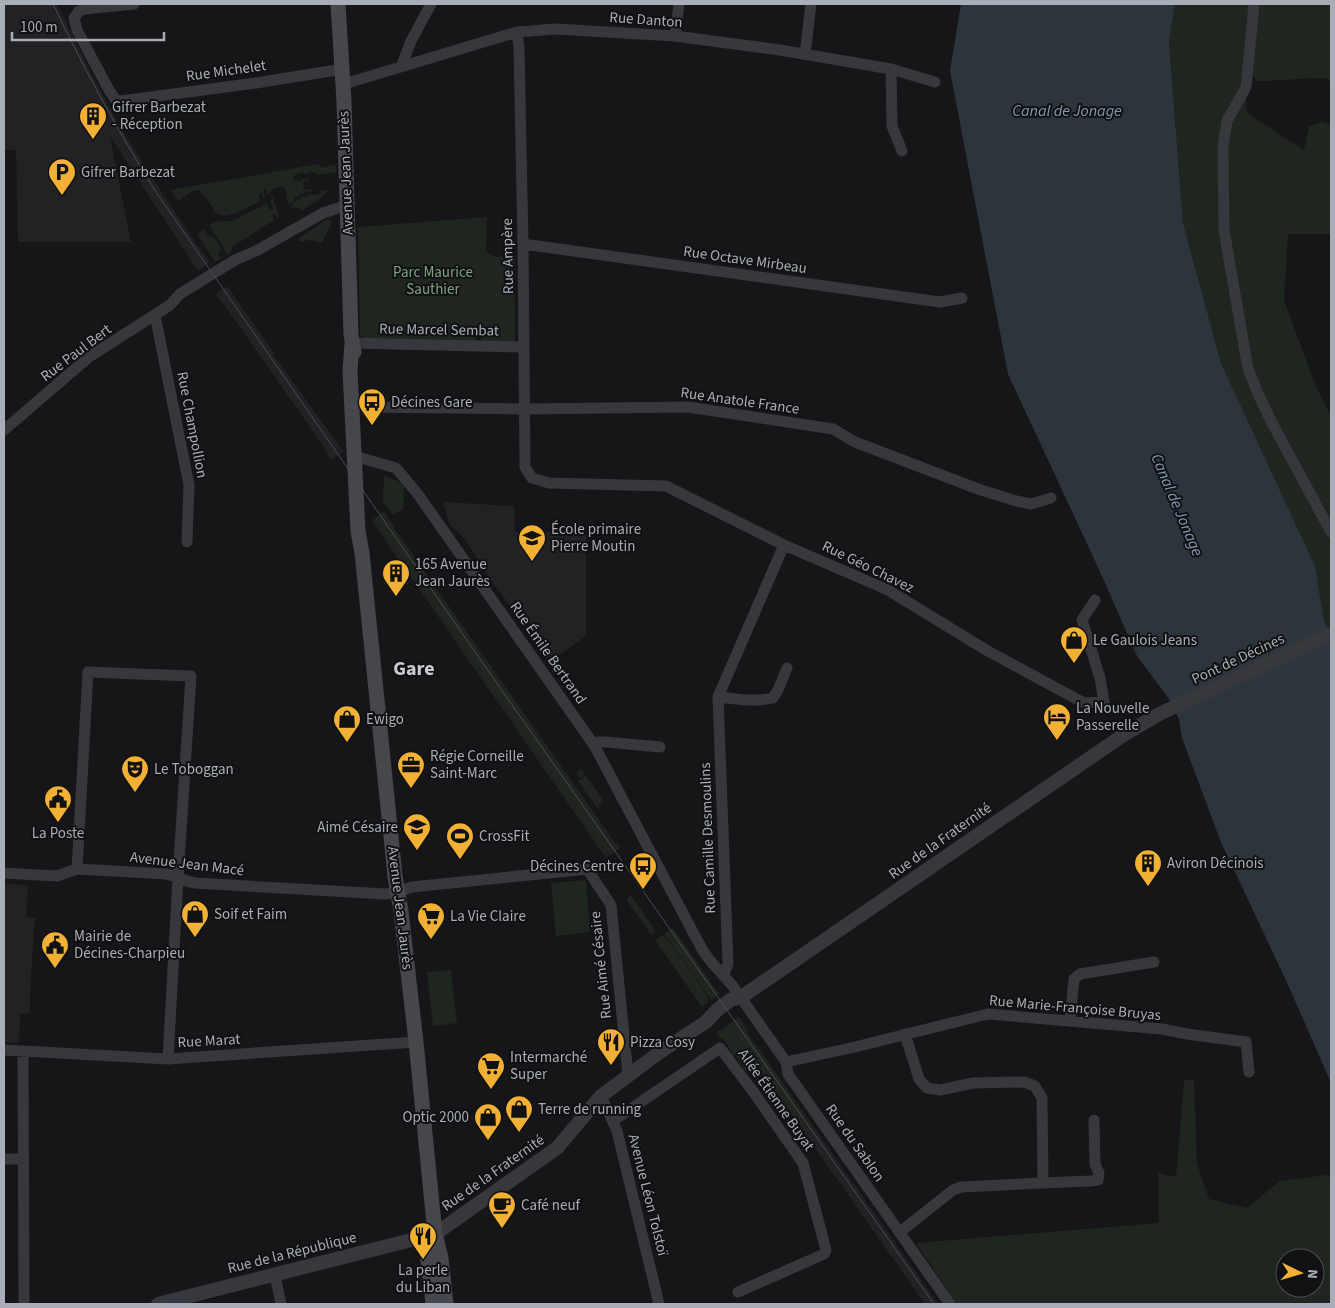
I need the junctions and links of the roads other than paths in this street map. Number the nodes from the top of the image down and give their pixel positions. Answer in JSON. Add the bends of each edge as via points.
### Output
{"nodes":[{"id":1,"x":134,"y":4,"type":"edge"},
{"id":2,"x":338,"y":4,"type":"edge"},
{"id":3,"x":431,"y":4,"type":"edge"},
{"id":4,"x":679,"y":4,"type":"edge"},
{"id":5,"x":810,"y":4,"type":"edge"},
{"id":6,"x":1254,"y":4,"type":"edge"},
{"id":7,"x":517,"y":32,"type":"junction"},
{"id":8,"x":675,"y":36,"type":"junction"},
{"id":9,"x":805,"y":54,"type":"junction"},
{"id":10,"x":401,"y":67,"type":"junction"},
{"id":11,"x":891,"y":69,"type":"junction"},
{"id":12,"x":343,"y":76,"type":"junction"},
{"id":13,"x":935,"y":82,"type":"dead end"},
{"id":14,"x":902,"y":152,"type":"dead end"},
{"id":15,"x":347,"y":205,"type":"junction"},
{"id":16,"x":523,"y":244,"type":"junction"},
{"id":17,"x":962,"y":298,"type":"dead end"},
{"id":18,"x":155,"y":315,"type":"junction"},
{"id":19,"x":352,"y":343,"type":"junction"},
{"id":20,"x":524,"y":347,"type":"junction"},
{"id":21,"x":356,"y":404,"type":"junction"},
{"id":22,"x":525,"y":409,"type":"junction"},
{"id":23,"x":4,"y":430,"type":"edge"},
{"id":24,"x":359,"y":458,"type":"junction"},
{"id":25,"x":532,"y":478,"type":"joint"},
{"id":26,"x":1050,"y":498,"type":"dead end"},
{"id":27,"x":1331,"y":532,"type":"edge"},
{"id":28,"x":187,"y":542,"type":"dead end"},
{"id":29,"x":784,"y":545,"type":"junction"},
{"id":30,"x":1095,"y":600,"type":"dead end"},
{"id":31,"x":1331,"y":634,"type":"edge"},
{"id":32,"x":787,"y":668,"type":"dead end"},
{"id":33,"x":718,"y":698,"type":"junction"},
{"id":34,"x":1159,"y":714,"type":"joint"},
{"id":35,"x":594,"y":745,"type":"junction"},
{"id":36,"x":660,"y":747,"type":"dead end"},
{"id":37,"x":77,"y":869,"type":"junction"},
{"id":38,"x":4,"y":873,"type":"edge"},
{"id":39,"x":178,"y":878,"type":"junction"},
{"id":40,"x":398,"y":892,"type":"junction"},
{"id":41,"x":1154,"y":962,"type":"dead end"},
{"id":42,"x":723,"y":976,"type":"junction"},
{"id":43,"x":740,"y":998,"type":"junction"},
{"id":44,"x":1070,"y":1020,"type":"junction"},
{"id":45,"x":905,"y":1034,"type":"junction"},
{"id":46,"x":416,"y":1042,"type":"junction"},
{"id":47,"x":4,"y":1050,"type":"edge"},
{"id":48,"x":23,"y":1051,"type":"junction"},
{"id":49,"x":168,"y":1059,"type":"junction"},
{"id":50,"x":786,"y":1062,"type":"junction"},
{"id":51,"x":1249,"y":1072,"type":"dead end"},
{"id":52,"x":628,"y":1075,"type":"junction"},
{"id":53,"x":601,"y":1096,"type":"junction"},
{"id":54,"x":1094,"y":1120,"type":"dead end"},
{"id":55,"x":613,"y":1121,"type":"junction"},
{"id":56,"x":4,"y":1159,"type":"edge"},
{"id":57,"x":24,"y":1159,"type":"junction"},
{"id":58,"x":1043,"y":1183,"type":"junction"},
{"id":59,"x":900,"y":1232,"type":"junction"},
{"id":60,"x":434,"y":1234,"type":"junction"},
{"id":61,"x":275,"y":1275,"type":"junction"},
{"id":62,"x":738,"y":1292,"type":"dead end"},
{"id":63,"x":24,"y":1304,"type":"edge"},
{"id":64,"x":160,"y":1304,"type":"edge"},
{"id":65,"x":281,"y":1304,"type":"edge"},
{"id":66,"x":433,"y":1304,"type":"edge"},
{"id":67,"x":446,"y":1304,"type":"edge"},
{"id":68,"x":660,"y":1304,"type":"edge"},
{"id":69,"x":950,"y":1304,"type":"edge"}],
"edges":[{"from":1,"to":12,"type":"street","name":"Rue Michelet","via":[[85,9],[74,18],[115,99],[127,101],[256,83]]},
{"from":2,"to":12,"type":"main road","name":"Avenue Jean Jaurès"},
{"from":3,"to":10,"type":"street"},
{"from":4,"to":8,"type":"street"},
{"from":5,"to":9,"type":"street"},
{"from":6,"to":27,"type":"street","via":[[1246,87],[1227,121],[1223,146],[1224,230],[1248,369],[1272,423]]},
{"from":7,"to":8,"type":"street","name":"Rue Danton","via":[[556,29]]},
{"from":7,"to":10,"type":"street","name":"Rue Danton"},
{"from":7,"to":16,"type":"street","name":"Rue Ampère"},
{"from":8,"to":9,"type":"street","name":"Rue Danton"},
{"from":9,"to":11,"type":"street","name":"Rue Danton"},
{"from":10,"to":12,"type":"street","name":"Rue Danton"},
{"from":11,"to":13,"type":"street","name":"Rue Danton"},
{"from":11,"to":14,"type":"street","via":[[892,126]]},
{"from":12,"to":15,"type":"main road","name":"Avenue Jean Jaurès"},
{"from":15,"to":18,"type":"street","name":"Rue Paul Bert","via":[[323,213]]},
{"from":15,"to":19,"type":"main road","name":"Avenue Jean Jaurès"},
{"from":16,"to":17,"type":"street","name":"Rue Octave Mirbeau","via":[[940,302]]},
{"from":16,"to":20,"type":"street","name":"Rue Ampère"},
{"from":18,"to":23,"type":"street","name":"Rue Paul Bert","via":[[89,357]]},
{"from":18,"to":28,"type":"street","name":"Rue Champollion","via":[[189,485]]},
{"from":19,"to":20,"type":"street","name":"Rue Marcel Sembat"},
{"from":19,"to":21,"type":"main road","name":"Avenue Jean Jaurès","via":[[358,368]]},
{"from":20,"to":22,"type":"street","name":"Rue Ampère"},
{"from":21,"to":22,"type":"street","name":"Rue Anatole France"},
{"from":21,"to":24,"type":"main road","name":"Avenue Jean Jaurès"},
{"from":22,"to":25,"type":"street","name":"Rue Ampère","via":[[525,467]]},
{"from":22,"to":26,"type":"street","name":"Rue Anatole France","via":[[688,406],[833,429],[855,442],[978,489],[1031,504]]},
{"from":24,"to":35,"type":"street","name":"Rue Émile Bertrand","via":[[396,468],[417,493]]},
{"from":24,"to":40,"type":"main road","name":"Avenue Jean Jaurès","via":[[364,524],[362,553]]},
{"from":25,"to":29,"type":"street","name":"Rue Géo Chavez","via":[[549,483],[666,486]]},
{"from":29,"to":30,"type":"street","name":"Rue Géo Chavez","via":[[888,590],[986,650],[1084,703],[1104,702],[1082,620]]},
{"from":29,"to":33,"type":"street","name":"Rue Camille Desmoulins"},
{"from":31,"to":34,"type":"street","name":"Pont de Décines"},
{"from":32,"to":33,"type":"street","via":[[773,698]]},
{"from":33,"to":42,"type":"street","name":"Rue Camille Desmoulins","via":[[728,964]]},
{"from":34,"to":43,"type":"street","name":"Rue de la Fraternité","via":[[1122,736]]},
{"from":35,"to":36,"type":"street","via":[[606,742]]},
{"from":35,"to":42,"type":"street","name":"Rue Émile Bertrand","via":[[703,950]]},
{"from":37,"to":38,"type":"street","name":"Avenue Jean Macé","via":[[61,876]]},
{"from":37,"to":39,"type":"street","name":"Avenue Jean Macé","via":[[166,874]]},
{"from":37,"to":39,"type":"street","via":[[88,672],[191,676]]},
{"from":39,"to":40,"type":"street","name":"Avenue Jean Macé","via":[[205,884],[385,894]]},
{"from":39,"to":49,"type":"street"},
{"from":40,"to":46,"type":"main road","name":"Avenue Jean Jaurès"},
{"from":40,"to":52,"type":"street","name":"Rue Aimé Césaire","via":[[412,887],[587,869],[611,905]]},
{"from":41,"to":44,"type":"street","via":[[1080,974],[1074,979]]},
{"from":42,"to":43,"type":"street","name":"Rue Émile Bertrand"},
{"from":43,"to":50,"type":"street","name":"Rue du Sablon"},
{"from":43,"to":52,"type":"street","name":"Rue de la Fraternité","via":[[732,999],[706,1022]]},
{"from":44,"to":45,"type":"street","name":"Rue Marie-Françoise Bruyas","via":[[988,1014]]},
{"from":44,"to":51,"type":"street","name":"Rue Marie-Françoise Bruyas","via":[[1246,1042]]},
{"from":45,"to":50,"type":"street","name":"Rue Marie-Françoise Bruyas"},
{"from":45,"to":58,"type":"street","via":[[919,1080],[927,1088],[940,1090],[973,1083],[1015,1082],[1036,1086],[1042,1098]]},
{"from":46,"to":49,"type":"street","name":"Rue Marat"},
{"from":46,"to":60,"type":"main road","name":"Avenue Jean Jaurès"},
{"from":47,"to":48,"type":"street","name":"Rue Marat"},
{"from":48,"to":49,"type":"street","name":"Rue Marat"},
{"from":48,"to":57,"type":"street"},
{"from":50,"to":59,"type":"street","name":"Rue du Sablon","via":[[788,1074]]},
{"from":52,"to":53,"type":"street","name":"Rue de la Fraternité"},
{"from":53,"to":55,"type":"street","name":"Avenue Léon Tolstoï"},
{"from":53,"to":60,"type":"street","name":"Rue de la Fraternité","via":[[557,1148]]},
{"from":54,"to":58,"type":"street","via":[[1098,1180]]},
{"from":55,"to":62,"type":"street","name":"Allée Étienne Buyat","via":[[720,1048],[752,1090],[803,1163],[826,1250],[824,1254]]},
{"from":55,"to":68,"type":"street","name":"Avenue Léon Tolstoï"},
{"from":56,"to":57,"type":"street"},
{"from":57,"to":63,"type":"street"},
{"from":58,"to":59,"type":"street","via":[[961,1187]]},
{"from":59,"to":69,"type":"street","name":"Rue du Sablon"},
{"from":60,"to":61,"type":"street","name":"Rue de la République"},
{"from":60,"to":66,"type":"main road","name":"Avenue Jean Jaurès","via":[[428,1260]]},
{"from":60,"to":67,"type":"main road","name":"Avenue Jean Jaurès","via":[[441,1258]]},
{"from":61,"to":64,"type":"street","name":"Rue de la République"},
{"from":61,"to":65,"type":"street"}]}
